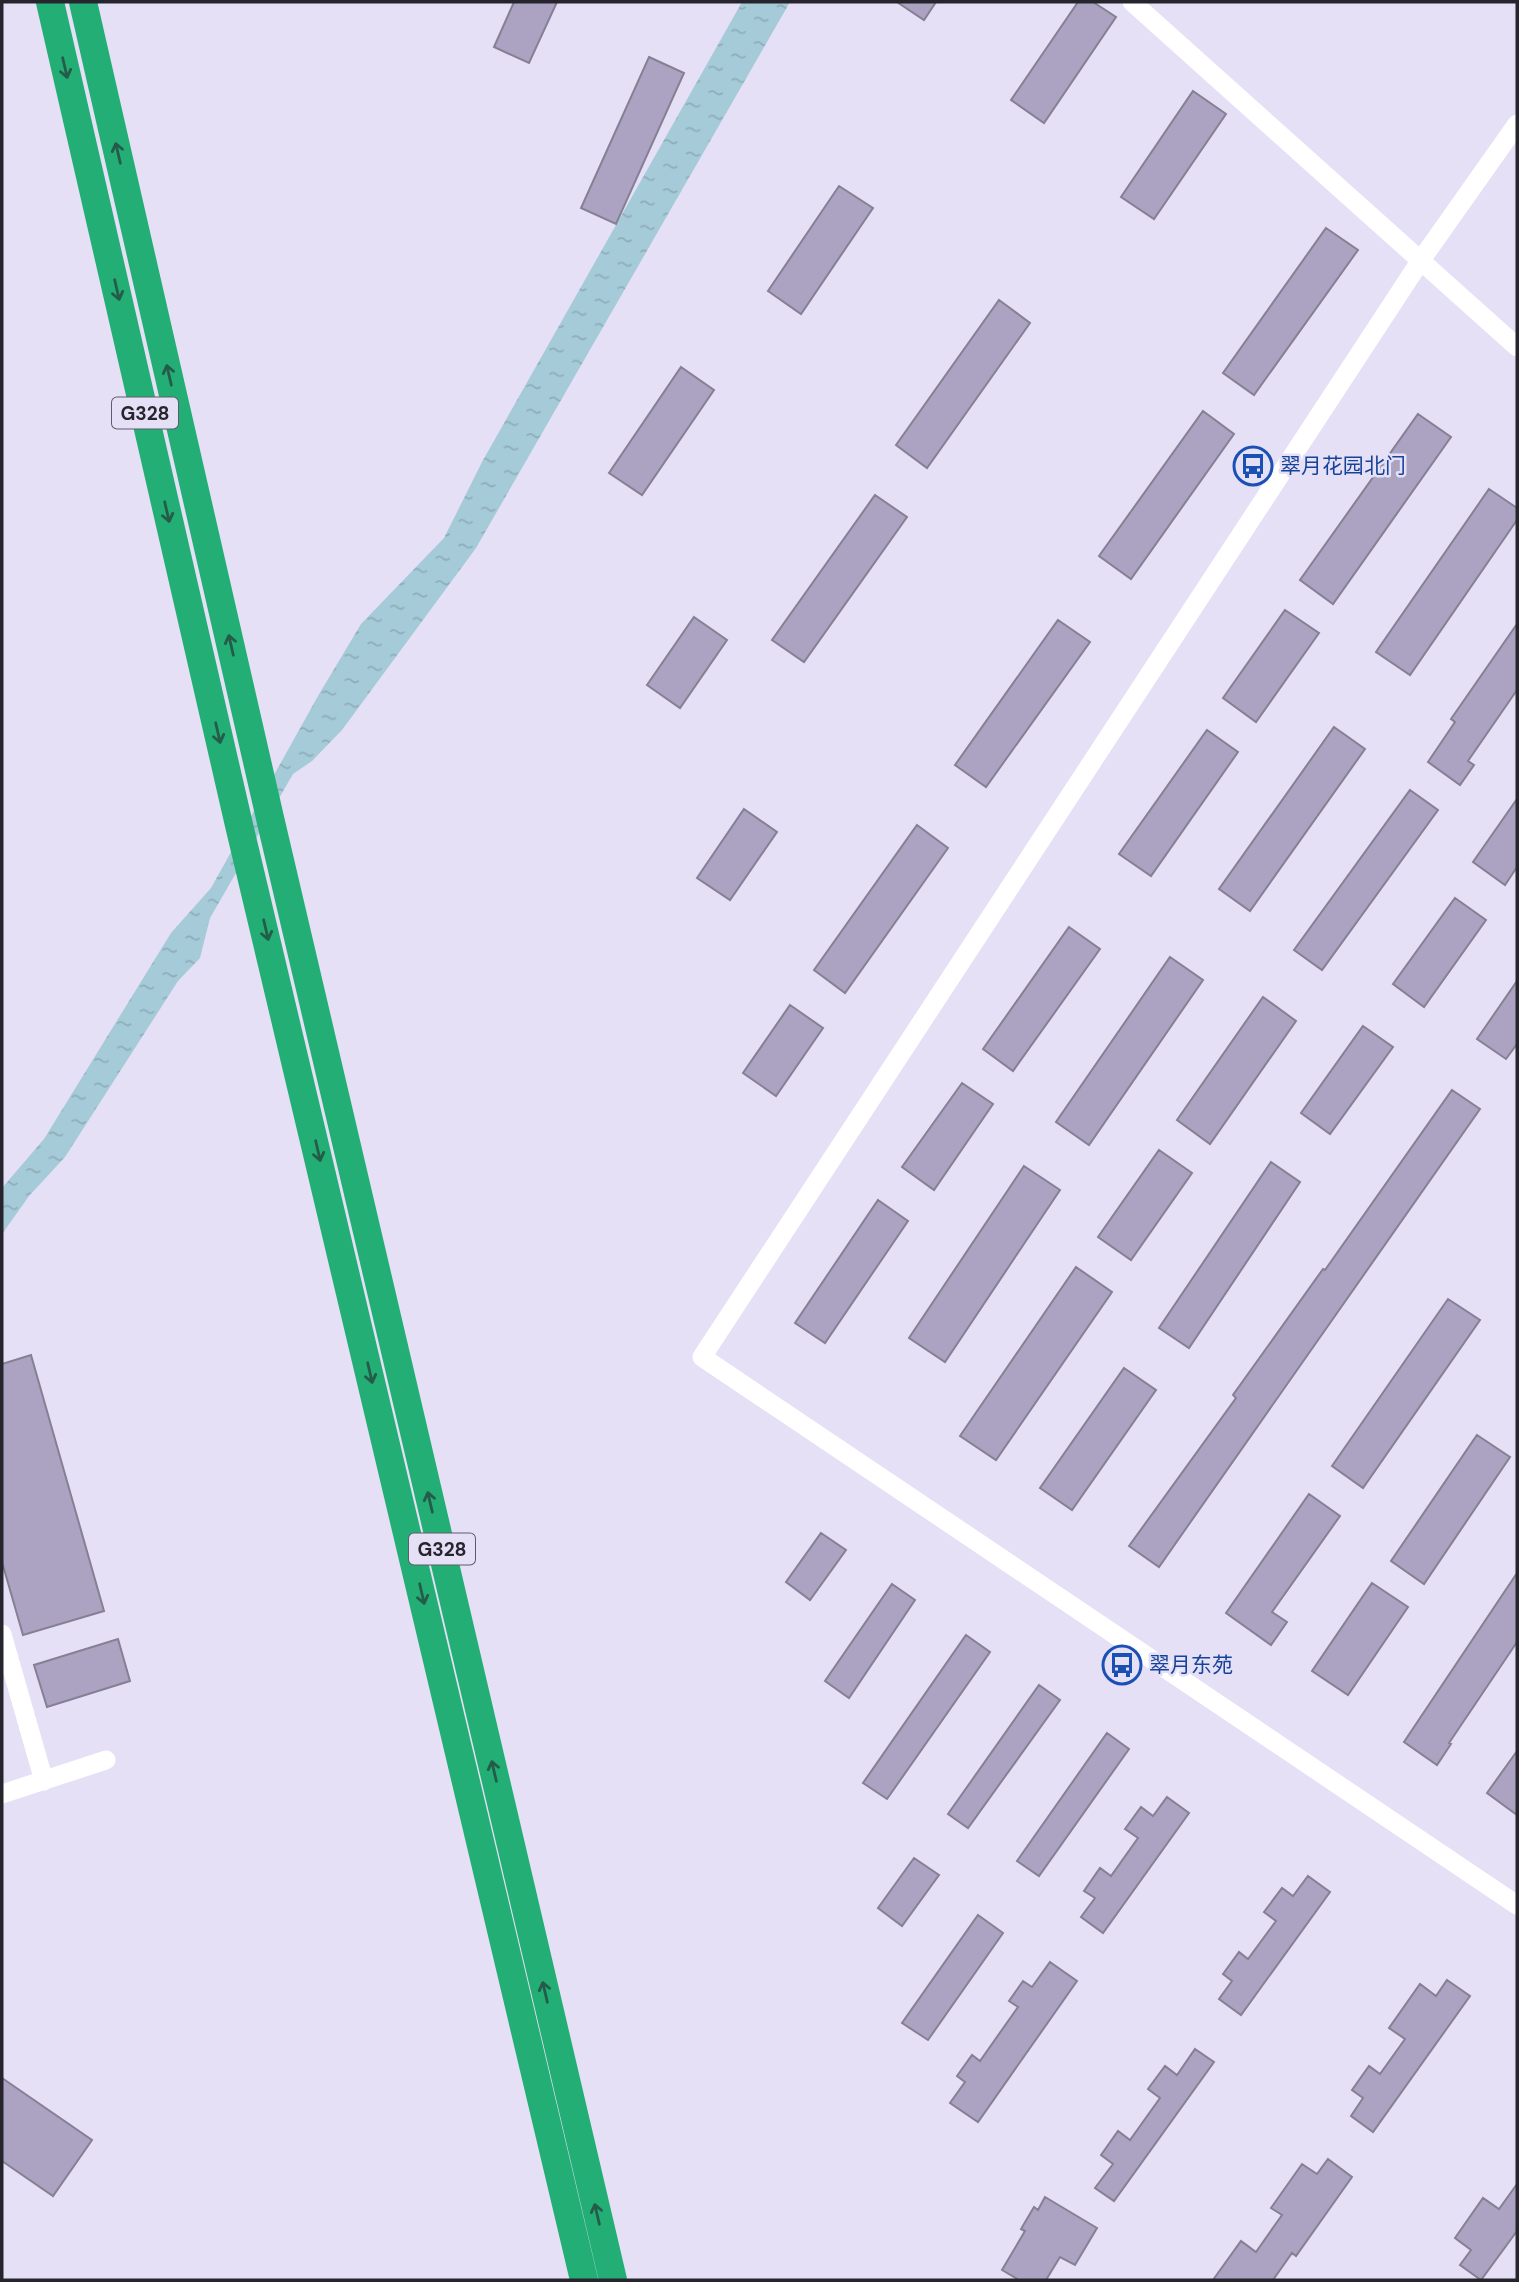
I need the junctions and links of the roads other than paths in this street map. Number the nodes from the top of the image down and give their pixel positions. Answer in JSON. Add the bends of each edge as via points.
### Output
{"nodes":[{"id":1,"x":50,"y":2,"type":"edge"},
{"id":2,"x":83,"y":2,"type":"edge"},
{"id":3,"x":1132,"y":2,"type":"edge"},
{"id":4,"x":1517,"y":124,"type":"edge"},
{"id":5,"x":1421,"y":260,"type":"junction"},
{"id":6,"x":1517,"y":347,"type":"edge"},
{"id":7,"x":2,"y":1634,"type":"edge"},
{"id":8,"x":5,"y":1656,"type":"edge"},
{"id":9,"x":106,"y":1760,"type":"dead end"},
{"id":10,"x":44,"y":1781,"type":"junction"},
{"id":11,"x":2,"y":1794,"type":"edge"},
{"id":12,"x":1517,"y":1905,"type":"edge"},
{"id":13,"x":583,"y":2280,"type":"edge"},
{"id":14,"x":613,"y":2280,"type":"edge"}],
"edges":[{"from":1,"to":13,"type":"highway","number":"G328","one_way":true},
{"from":14,"to":2,"type":"highway","number":"G328","one_way":true},
{"from":3,"to":5,"type":"street"},
{"from":4,"to":5,"type":"street"},
{"from":5,"to":6,"type":"street"},
{"from":5,"to":12,"type":"street","via":[[702,1357]]},
{"from":7,"to":8,"type":"street"},
{"from":8,"to":10,"type":"street"},
{"from":9,"to":10,"type":"street"},
{"from":10,"to":11,"type":"street"}]}
